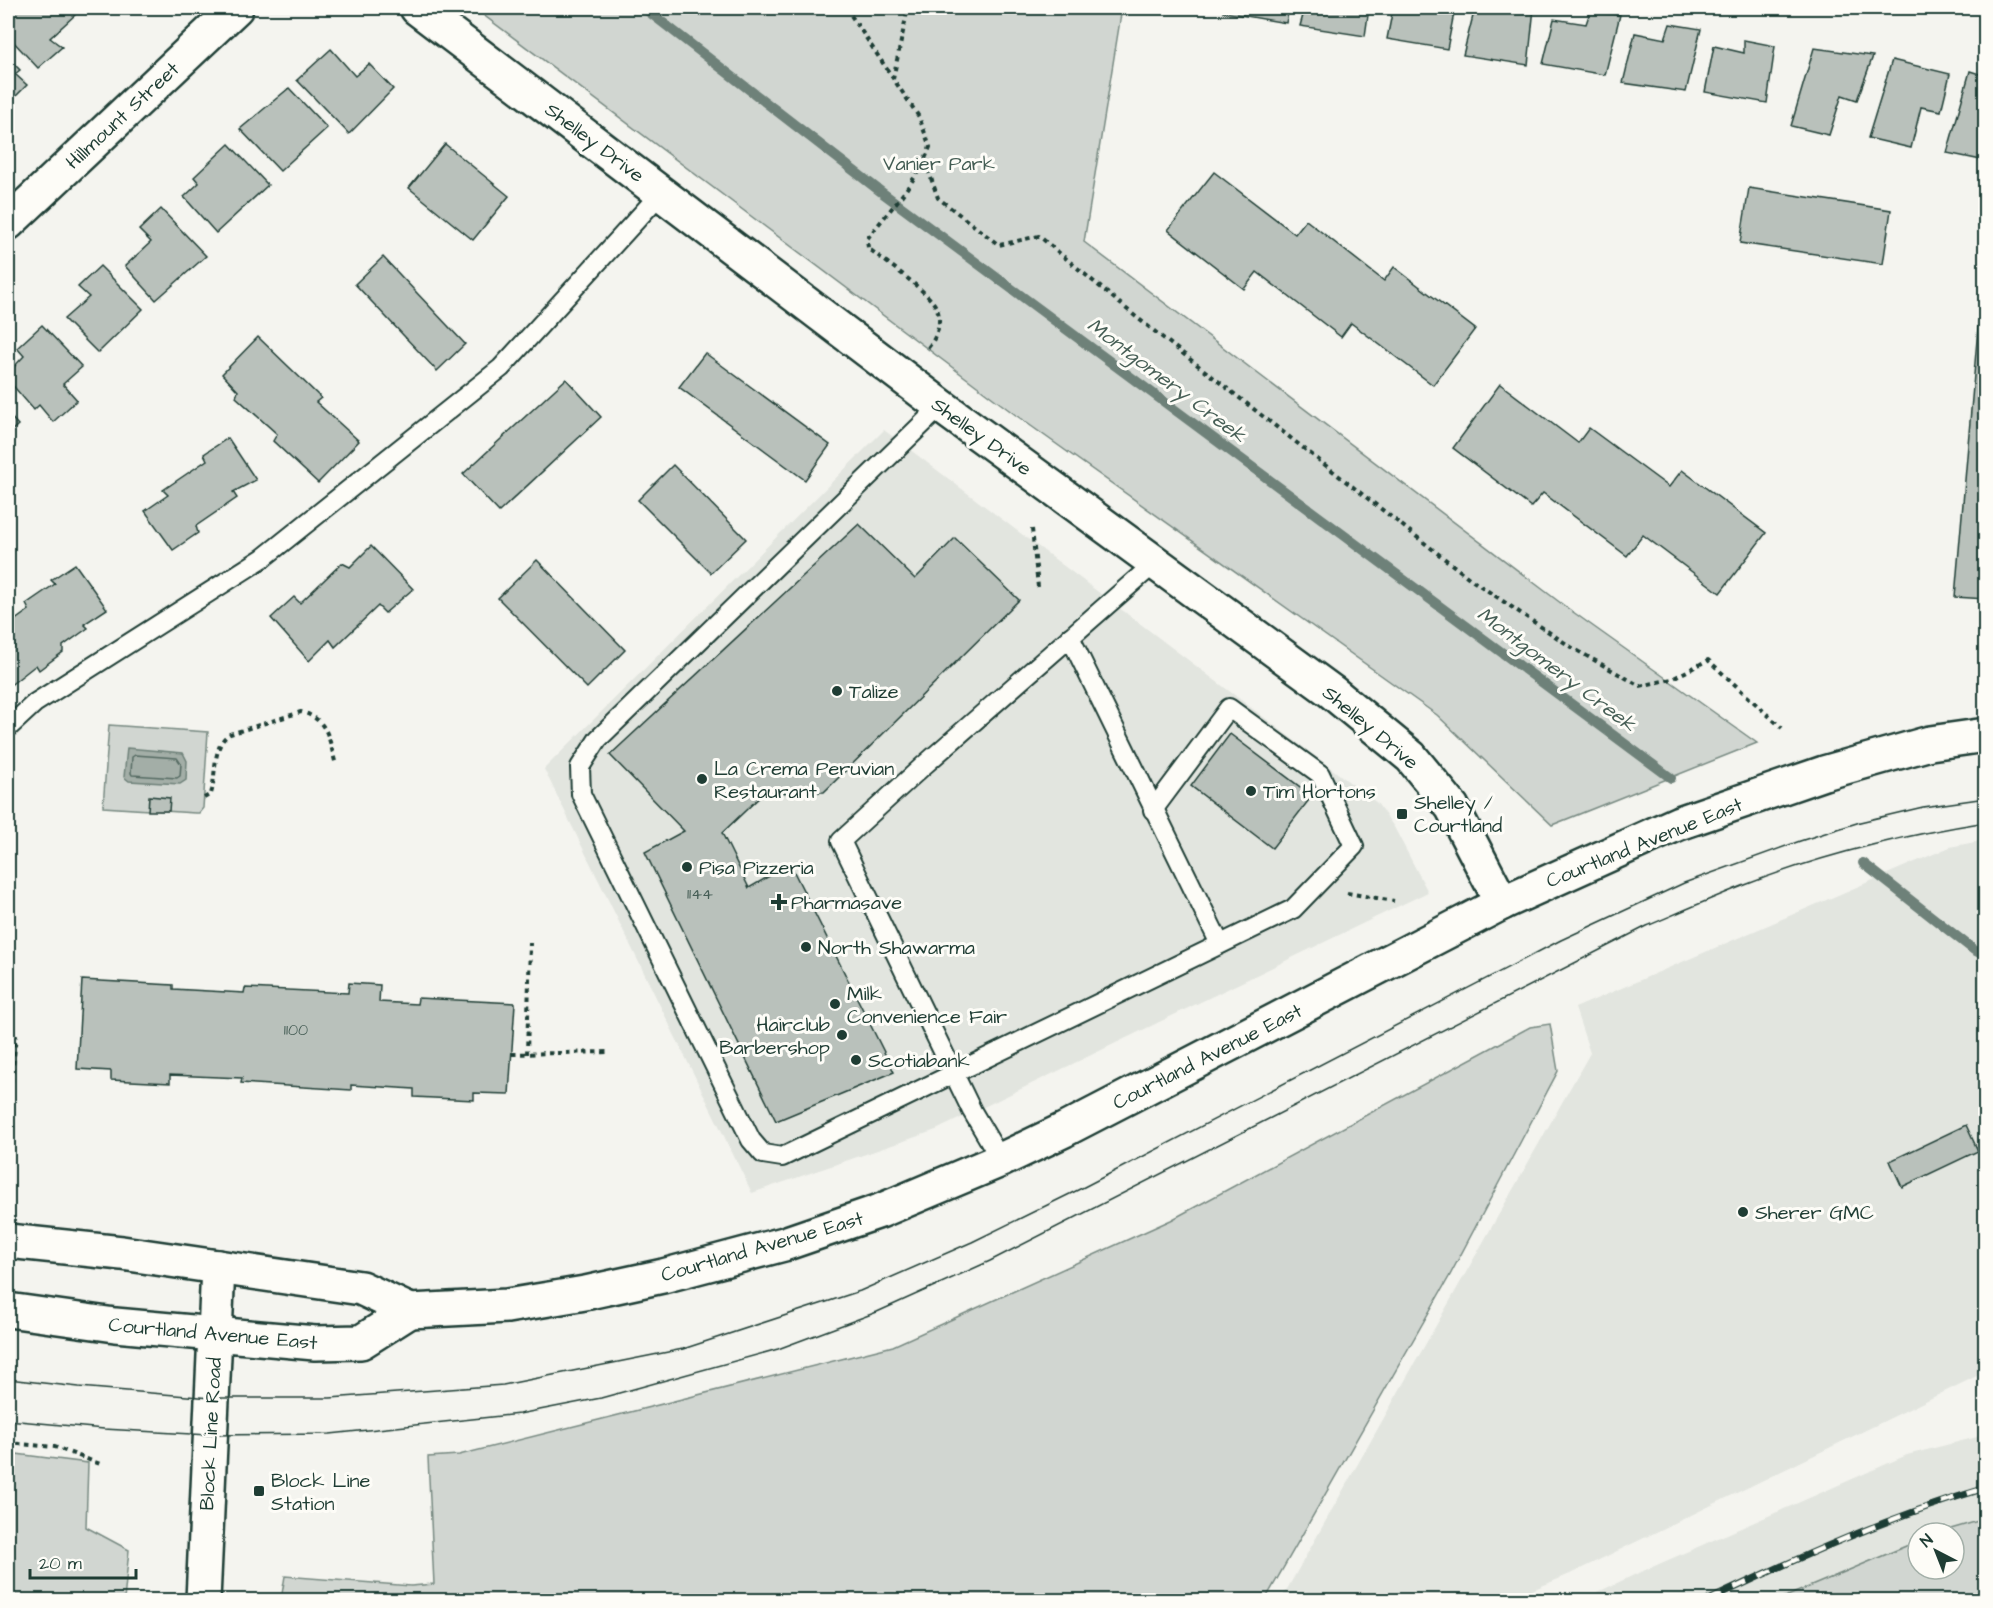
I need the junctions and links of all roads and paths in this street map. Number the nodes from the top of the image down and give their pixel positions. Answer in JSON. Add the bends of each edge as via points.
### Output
{"nodes":[{"id":1,"x":236,"y":8,"type":"edge"},
{"id":2,"x":417,"y":8,"type":"edge"},
{"id":3,"x":846,"y":8,"type":"edge"},
{"id":4,"x":908,"y":8,"type":"edge"},
{"id":5,"x":893,"y":79,"type":"junction"},
{"id":6,"x":925,"y":161,"type":"junction"},
{"id":7,"x":662,"y":192,"type":"junction"},
{"id":8,"x":8,"y":223,"type":"edge"},
{"id":9,"x":901,"y":376,"type":"junction"},
{"id":10,"x":941,"y":406,"type":"junction"},
{"id":11,"x":1032,"y":529,"type":"dead end"},
{"id":12,"x":1155,"y":563,"type":"junction"},
{"id":13,"x":1038,"y":587,"type":"dead end"},
{"id":14,"x":1070,"y":636,"type":"junction"},
{"id":15,"x":8,"y":728,"type":"edge"},
{"id":16,"x":1782,"y":728,"type":"dead end"},
{"id":17,"x":1986,"y":735,"type":"edge"},
{"id":18,"x":336,"y":765,"type":"dead end"},
{"id":19,"x":204,"y":798,"type":"dead end"},
{"id":20,"x":1154,"y":810,"type":"junction"},
{"id":21,"x":1314,"y":888,"type":"junction"},
{"id":22,"x":1394,"y":901,"type":"dead end"},
{"id":23,"x":1502,"y":903,"type":"junction"},
{"id":24,"x":530,"y":943,"type":"dead end"},
{"id":25,"x":1220,"y":944,"type":"junction"},
{"id":26,"x":16,"y":1035,"type":"dead end"},
{"id":27,"x":610,"y":1052,"type":"dead end"},
{"id":28,"x":512,"y":1054,"type":"dead end"},
{"id":29,"x":527,"y":1054,"type":"junction"},
{"id":30,"x":954,"y":1074,"type":"junction"},
{"id":31,"x":8,"y":1118,"type":"edge"},
{"id":32,"x":1001,"y":1160,"type":"junction"},
{"id":33,"x":8,"y":1241,"type":"edge"},
{"id":34,"x":218,"y":1267,"type":"junction"},
{"id":35,"x":8,"y":1310,"type":"edge"},
{"id":36,"x":410,"y":1311,"type":"junction"},
{"id":37,"x":215,"y":1334,"type":"junction"},
{"id":38,"x":8,"y":1443,"type":"edge"},
{"id":39,"x":99,"y":1464,"type":"dead end"},
{"id":40,"x":203,"y":1600,"type":"edge"}],
"edges":[{"from":1,"to":8,"type":"main road","name":"Hillmount Street"},
{"from":2,"to":7,"type":"main road","name":"Shelley Drive"},
{"from":3,"to":5,"type":"path"},
{"from":4,"to":5,"type":"path"},
{"from":5,"to":6,"type":"path","via":[[919,117],[930,147]]},
{"from":6,"to":9,"type":"path","via":[[867,239],[868,248],[938,309],[939,328],[929,347]]},
{"from":6,"to":16,"type":"path","via":[[938,198],[999,245],[1039,236],[1473,581],[1571,646],[1640,686],[1672,679],[1708,660]]},
{"from":7,"to":9,"type":"main road","name":"Shelley Drive"},
{"from":7,"to":15,"type":"lane","via":[[501,368],[263,558],[35,703]]},
{"from":9,"to":10,"type":"main road","name":"Shelley Drive"},
{"from":10,"to":12,"type":"main road","name":"Shelley Drive"},
{"from":10,"to":30,"type":"lane","via":[[598,739],[580,767],[581,794],[751,1140],[763,1154],[782,1157]]},
{"from":11,"to":13,"type":"path"},
{"from":12,"to":14,"type":"lane"},
{"from":12,"to":23,"type":"main road","name":"Shelley Drive","via":[[1332,692],[1412,757],[1452,807]]},
{"from":14,"to":20,"type":"lane"},
{"from":14,"to":30,"type":"lane","via":[[841,841]]},
{"from":17,"to":23,"type":"main road","name":"Courtland Avenue East","via":[[1930,743],[1824,773],[1679,823]]},
{"from":18,"to":19,"type":"path","via":[[325,729],[312,715],[301,712],[223,738],[212,790]]},
{"from":20,"to":21,"type":"lane","via":[[1228,708],[1320,774],[1330,794],[1354,846]]},
{"from":20,"to":25,"type":"lane"},
{"from":21,"to":22,"type":"path"},
{"from":21,"to":25,"type":"lane","via":[[1293,909]]},
{"from":23,"to":32,"type":"main road","name":"Courtland Avenue East"},
{"from":24,"to":29,"type":"path"},
{"from":25,"to":30,"type":"lane"},
{"from":26,"to":31,"type":"path"},
{"from":27,"to":29,"type":"path"},
{"from":28,"to":29,"type":"path"},
{"from":30,"to":32,"type":"lane"},
{"from":32,"to":36,"type":"main road","name":"Courtland Avenue East","via":[[880,1211],[784,1244],[663,1276],[507,1306]]},
{"from":33,"to":34,"type":"main road","name":"Courtland Avenue East"},
{"from":34,"to":36,"type":"main road","name":"Courtland Avenue East","via":[[361,1288]]},
{"from":34,"to":37,"type":"main road","name":"Block Line Road"},
{"from":35,"to":37,"type":"main road","name":"Courtland Avenue East"},
{"from":36,"to":37,"type":"main road","name":"Courtland Avenue East","via":[[361,1342],[315,1343]]},
{"from":37,"to":40,"type":"main road","name":"Block Line Road"},
{"from":38,"to":39,"type":"path","via":[[55,1447]]}]}
